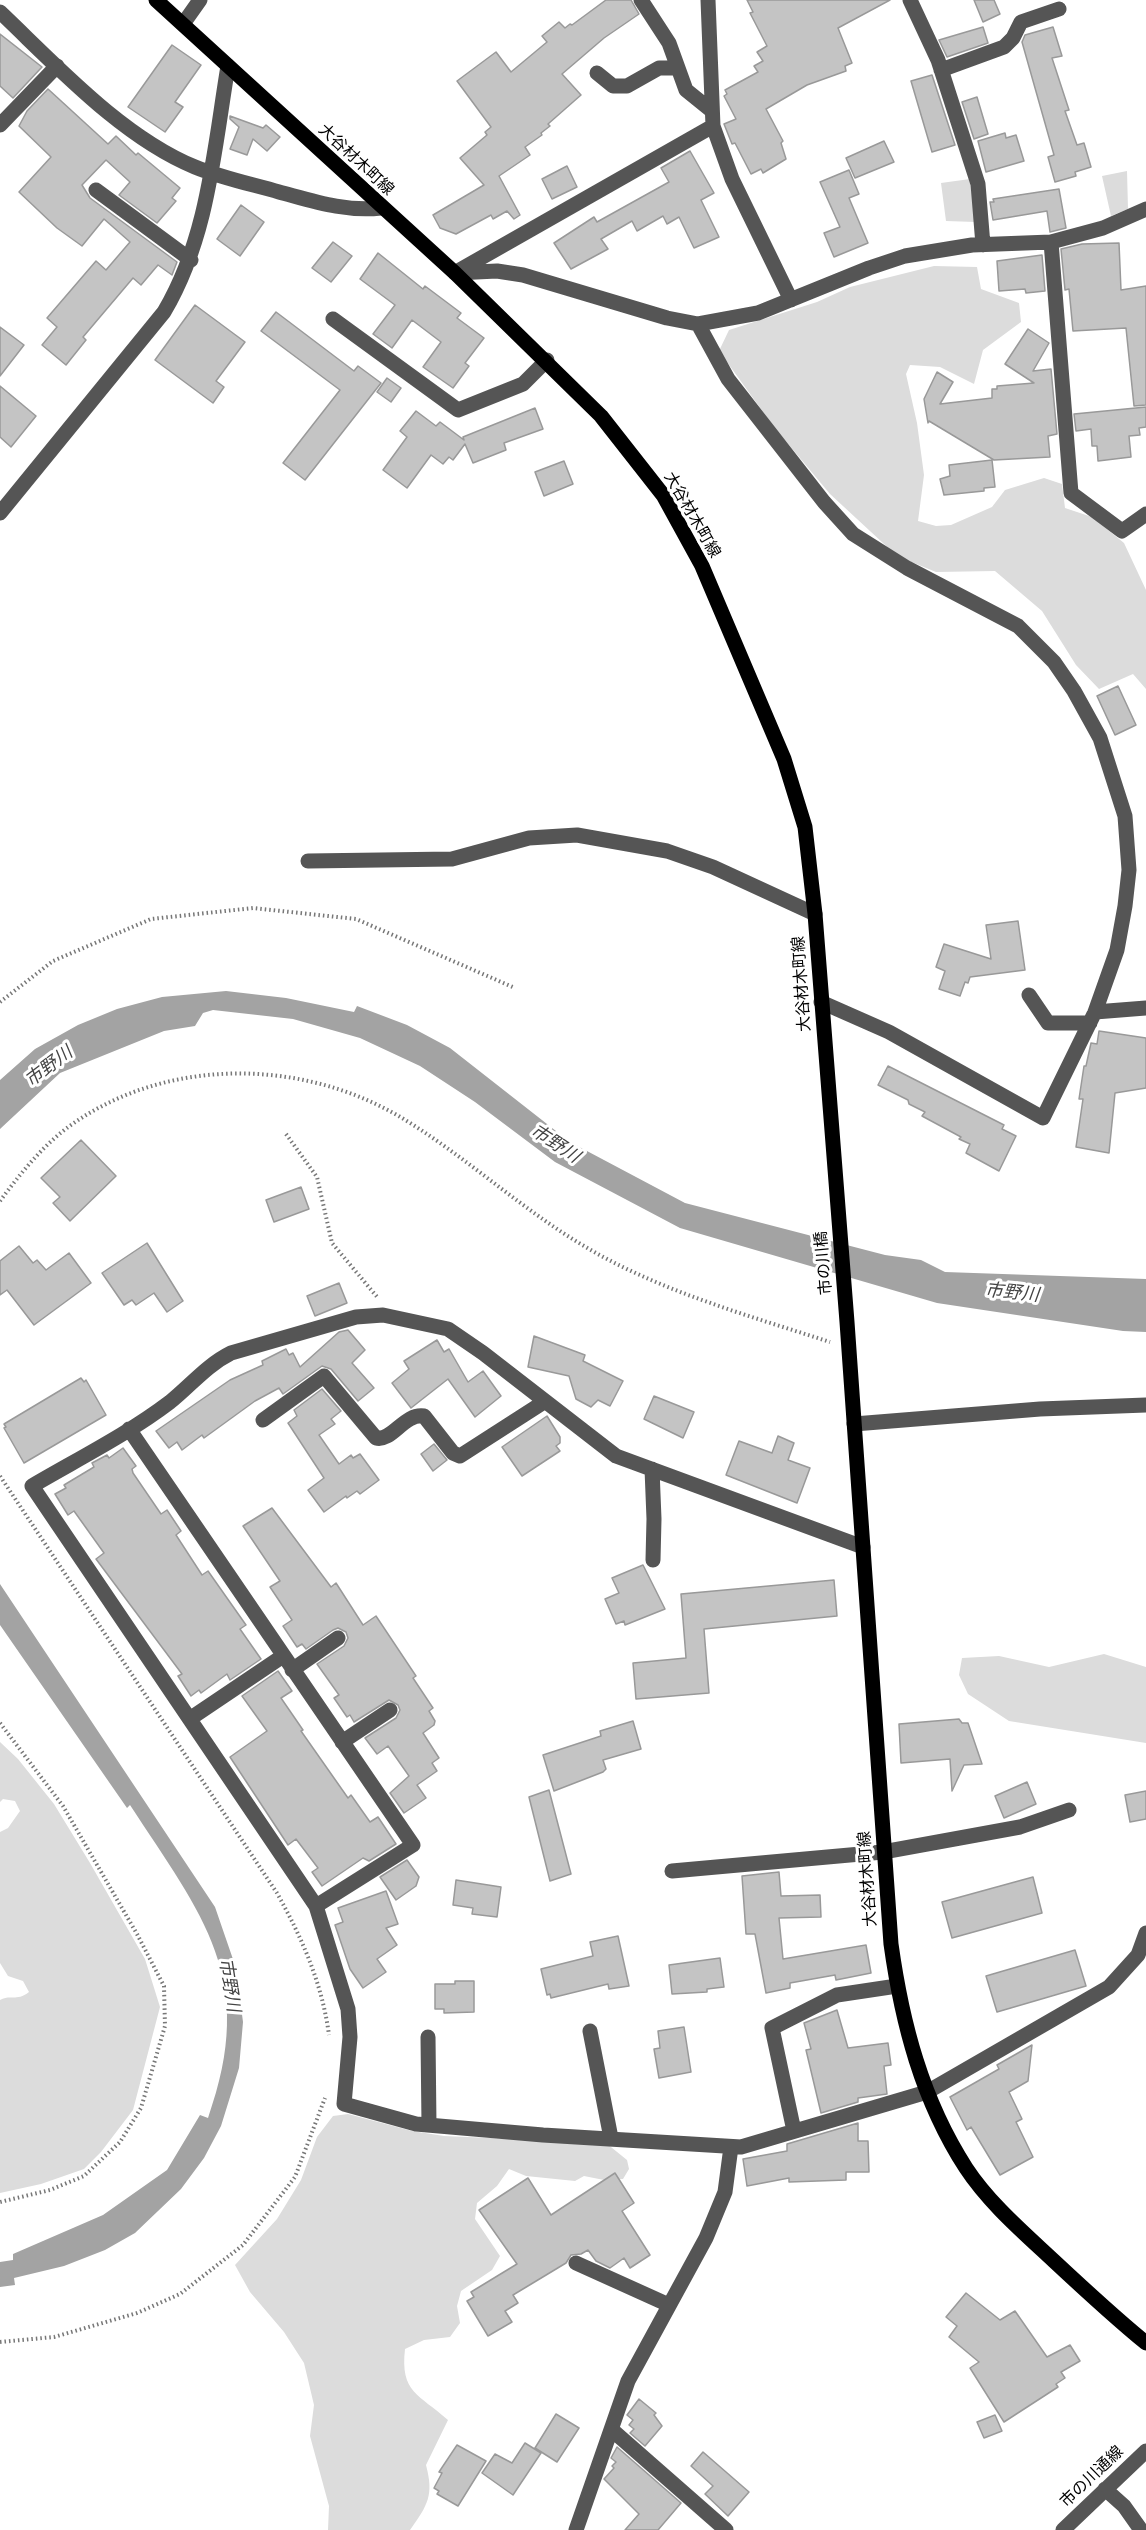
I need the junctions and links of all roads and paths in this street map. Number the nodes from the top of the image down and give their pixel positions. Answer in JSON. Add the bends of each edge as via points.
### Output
{"nodes":[{"id":1,"x":156,"y":0,"type":"edge"},
{"id":2,"x":200,"y":0,"type":"edge"},
{"id":3,"x":641,"y":0,"type":"edge"},
{"id":4,"x":708,"y":0,"type":"edge"},
{"id":5,"x":910,"y":0,"type":"edge"},
{"id":6,"x":1059,"y":9,"type":"dead end"},
{"id":7,"x":0,"y":12,"type":"edge"},
{"id":8,"x":183,"y":24,"type":"junction"},
{"id":9,"x":57,"y":66,"type":"junction"},
{"id":10,"x":228,"y":66,"type":"junction"},
{"id":11,"x":678,"y":68,"type":"junction"},
{"id":12,"x":941,"y":70,"type":"junction"},
{"id":13,"x":597,"y":73,"type":"dead end"},
{"id":14,"x":712,"y":119,"type":"junction"},
{"id":15,"x":0,"y":125,"type":"edge"},
{"id":16,"x":211,"y":172,"type":"junction"},
{"id":17,"x":96,"y":190,"type":"dead end"},
{"id":18,"x":381,"y":208,"type":"junction"},
{"id":19,"x":1146,"y":209,"type":"edge"},
{"id":20,"x":1051,"y":242,"type":"junction"},
{"id":21,"x":983,"y":244,"type":"junction"},
{"id":22,"x":191,"y":261,"type":"junction"},
{"id":23,"x":455,"y":273,"type":"junction"},
{"id":24,"x":791,"y":300,"type":"junction"},
{"id":25,"x":333,"y":319,"type":"dead end"},
{"id":26,"x":698,"y":324,"type":"junction"},
{"id":27,"x":547,"y":360,"type":"junction"},
{"id":28,"x":0,"y":513,"type":"edge"},
{"id":29,"x":1146,"y":514,"type":"edge"},
{"id":30,"x":308,"y":861,"type":"dead end"},
{"id":31,"x":815,"y":914,"type":"junction"},
{"id":32,"x":515,"y":988,"type":"dead end"},
{"id":33,"x":1029,"y":994,"type":"dead end"},
{"id":34,"x":0,"y":1002,"type":"edge"},
{"id":35,"x":821,"y":1002,"type":"junction"},
{"id":36,"x":1146,"y":1008,"type":"edge"},
{"id":37,"x":1092,"y":1017,"type":"junction"},
{"id":38,"x":286,"y":1134,"type":"dead end"},
{"id":39,"x":0,"y":1201,"type":"edge"},
{"id":40,"x":837,"y":1201,"type":"joint"},
{"id":41,"x":394,"y":1317,"type":"junction"},
{"id":42,"x":847,"y":1322,"type":"joint"},
{"id":43,"x":849,"y":1349,"type":"junction"},
{"id":44,"x":544,"y":1402,"type":"junction"},
{"id":45,"x":1146,"y":1405,"type":"edge"},
{"id":46,"x":263,"y":1420,"type":"dead end"},
{"id":47,"x":854,"y":1424,"type":"junction"},
{"id":48,"x":129,"y":1430,"type":"junction"},
{"id":49,"x":652,"y":1469,"type":"junction"},
{"id":50,"x":0,"y":1476,"type":"edge"},
{"id":51,"x":863,"y":1547,"type":"junction"},
{"id":52,"x":653,"y":1560,"type":"dead end"},
{"id":53,"x":338,"y":1638,"type":"dead end"},
{"id":54,"x":283,"y":1656,"type":"junction"},
{"id":55,"x":292,"y":1670,"type":"junction"},
{"id":56,"x":390,"y":1710,"type":"dead end"},
{"id":57,"x":191,"y":1718,"type":"junction"},
{"id":58,"x":0,"y":1723,"type":"edge"},
{"id":59,"x":342,"y":1742,"type":"junction"},
{"id":60,"x":1069,"y":1810,"type":"dead end"},
{"id":61,"x":884,"y":1852,"type":"junction"},
{"id":62,"x":672,"y":1871,"type":"dead end"},
{"id":63,"x":316,"y":1906,"type":"junction"},
{"id":64,"x":1146,"y":1933,"type":"edge"},
{"id":65,"x":897,"y":1986,"type":"junction"},
{"id":66,"x":590,"y":2031,"type":"dead end"},
{"id":67,"x":428,"y":2037,"type":"dead end"},
{"id":68,"x":330,"y":2042,"type":"dead end"},
{"id":69,"x":327,"y":2089,"type":"dead end"},
{"id":70,"x":927,"y":2092,"type":"junction"},
{"id":71,"x":429,"y":2125,"type":"junction"},
{"id":72,"x":794,"y":2131,"type":"junction"},
{"id":73,"x":612,"y":2138,"type":"junction"},
{"id":74,"x":731,"y":2146,"type":"junction"},
{"id":75,"x":0,"y":2202,"type":"edge"},
{"id":76,"x":576,"y":2263,"type":"dead end"},
{"id":77,"x":669,"y":2305,"type":"junction"},
{"id":78,"x":0,"y":2342,"type":"edge"},
{"id":79,"x":1146,"y":2343,"type":"edge"},
{"id":80,"x":612,"y":2430,"type":"junction"},
{"id":81,"x":1146,"y":2451,"type":"edge"},
{"id":82,"x":1105,"y":2489,"type":"junction"},
{"id":83,"x":576,"y":2530,"type":"edge"},
{"id":84,"x":726,"y":2530,"type":"edge"},
{"id":85,"x":1063,"y":2530,"type":"edge"},
{"id":86,"x":1141,"y":2530,"type":"edge"}],
"edges":[{"from":1,"to":8,"type":"main road","name":"大谷材木町線"},
{"from":2,"to":8,"type":"street"},
{"from":3,"to":11,"type":"street","via":[[669,43]]},
{"from":4,"to":14,"type":"street"},
{"from":5,"to":12,"type":"street"},
{"from":6,"to":12,"type":"street","via":[[1021,22],[1004,47]]},
{"from":7,"to":9,"type":"street"},
{"from":8,"to":10,"type":"main road","name":"大谷材木町線"},
{"from":9,"to":15,"type":"street"},
{"from":9,"to":16,"type":"street","via":[[150,142]]},
{"from":10,"to":16,"type":"street"},
{"from":10,"to":18,"type":"main road","name":"大谷材木町線"},
{"from":11,"to":13,"type":"street","via":[[659,68],[627,86],[613,86]]},
{"from":11,"to":14,"type":"street","via":[[686,90]]},
{"from":12,"to":21,"type":"street","via":[[978,184]]},
{"from":14,"to":23,"type":"street"},
{"from":14,"to":24,"type":"street","via":[[732,179]]},
{"from":16,"to":18,"type":"street","via":[[332,206]]},
{"from":16,"to":22,"type":"street"},
{"from":17,"to":22,"type":"street"},
{"from":18,"to":23,"type":"main road","name":"大谷材木町線"},
{"from":19,"to":20,"type":"street","via":[[1103,228]]},
{"from":20,"to":21,"type":"street"},
{"from":20,"to":29,"type":"street","via":[[1071,493],[1122,531]]},
{"from":21,"to":24,"type":"street","via":[[905,256]]},
{"from":22,"to":28,"type":"street","via":[[164,312]]},
{"from":23,"to":26,"type":"street","via":[[497,271],[523,275]]},
{"from":23,"to":27,"type":"main road","name":"大谷材木町線"},
{"from":24,"to":26,"type":"street","via":[[758,313]]},
{"from":25,"to":27,"type":"street","via":[[458,410],[523,384]]},
{"from":26,"to":37,"type":"street","via":[[728,379],[853,534],[907,568],[1018,626],[1036,642],[1074,691],[1100,738],[1125,816],[1129,870],[1117,950]]},
{"from":27,"to":31,"type":"main road","name":"大谷材木町線","via":[[601,416],[663,495],[702,566],[784,759],[805,827]]},
{"from":30,"to":31,"type":"street","via":[[452,859],[530,838],[577,835],[667,851]]},
{"from":31,"to":35,"type":"main road","name":"大谷材木町線"},
{"from":32,"to":34,"type":"path","via":[[356,920],[253,908],[151,919],[53,961]]},
{"from":33,"to":37,"type":"street","via":[[1048,1023]]},
{"from":35,"to":37,"type":"street","via":[[889,1032],[1043,1118]]},
{"from":35,"to":40,"type":"main road","name":"大谷材木町線"},
{"from":36,"to":37,"type":"street"},
{"from":38,"to":41,"type":"path","via":[[317,1177],[332,1243]]},
{"from":39,"to":43,"type":"path","via":[[19,1176],[70,1126],[104,1104],[203,1074],[287,1077],[357,1095],[403,1118],[525,1207],[596,1252],[648,1278],[713,1305]]},
{"from":40,"to":42,"type":"main road","name":"市の川橋"},
{"from":41,"to":44,"type":"street","via":[[448,1329]]},
{"from":41,"to":48,"type":"street","via":[[356,1317],[231,1353]]},
{"from":42,"to":43,"type":"main road","name":"大谷材木町線"},
{"from":43,"to":47,"type":"main road","name":"大谷材木町線"},
{"from":44,"to":46,"type":"street","via":[[460,1456],[453,1453],[424,1416],[409,1418],[384,1437],[376,1438],[324,1376]]},
{"from":44,"to":49,"type":"street","via":[[616,1456]]},
{"from":45,"to":47,"type":"street"},
{"from":47,"to":51,"type":"main road","name":"大谷材木町線"},
{"from":48,"to":54,"type":"street"},
{"from":48,"to":57,"type":"street","via":[[32,1486]]},
{"from":49,"to":51,"type":"street"},
{"from":49,"to":52,"type":"street"},
{"from":50,"to":68,"type":"path","via":[[278,1893],[315,1973]]},
{"from":51,"to":61,"type":"main road","name":"大谷材木町線"},
{"from":53,"to":55,"type":"street"},
{"from":54,"to":55,"type":"street"},
{"from":54,"to":57,"type":"street"},
{"from":55,"to":59,"type":"street"},
{"from":56,"to":59,"type":"street"},
{"from":57,"to":63,"type":"street"},
{"from":58,"to":75,"type":"path","via":[[63,1806],[137,1934],[164,1986],[165,2026],[141,2108],[120,2142],[84,2176],[50,2190]]},
{"from":59,"to":63,"type":"street","via":[[413,1845]]},
{"from":60,"to":61,"type":"street","via":[[1020,1827]]},
{"from":61,"to":62,"type":"street"},
{"from":61,"to":65,"type":"main road","name":"大谷材木町線"},
{"from":63,"to":71,"type":"street","via":[[348,2009],[350,2037],[344,2104]]},
{"from":64,"to":70,"type":"street","via":[[1138,1955],[1110,1987]]},
{"from":65,"to":70,"type":"main road","name":"大谷材木町線","via":[[911,2047]]},
{"from":65,"to":72,"type":"street","via":[[837,1995],[772,2028]]},
{"from":66,"to":73,"type":"street"},
{"from":67,"to":71,"type":"street"},
{"from":69,"to":78,"type":"path","via":[[295,2177],[243,2245],[180,2295],[137,2313],[54,2337]]},
{"from":70,"to":72,"type":"street"},
{"from":70,"to":79,"type":"main road","name":"大谷材木町線","via":[[967,2170],[1010,2221]]},
{"from":71,"to":73,"type":"street"},
{"from":72,"to":74,"type":"street","via":[[741,2147]]},
{"from":73,"to":74,"type":"street"},
{"from":74,"to":77,"type":"street","via":[[725,2192],[706,2238]]},
{"from":76,"to":77,"type":"street"},
{"from":77,"to":80,"type":"street","via":[[628,2380]]},
{"from":80,"to":83,"type":"street"},
{"from":80,"to":84,"type":"street"},
{"from":81,"to":82,"type":"street","name":"市の川通線"},
{"from":82,"to":85,"type":"street","name":"市の川通線"},
{"from":82,"to":86,"type":"street","via":[[1124,2506]]}]}
